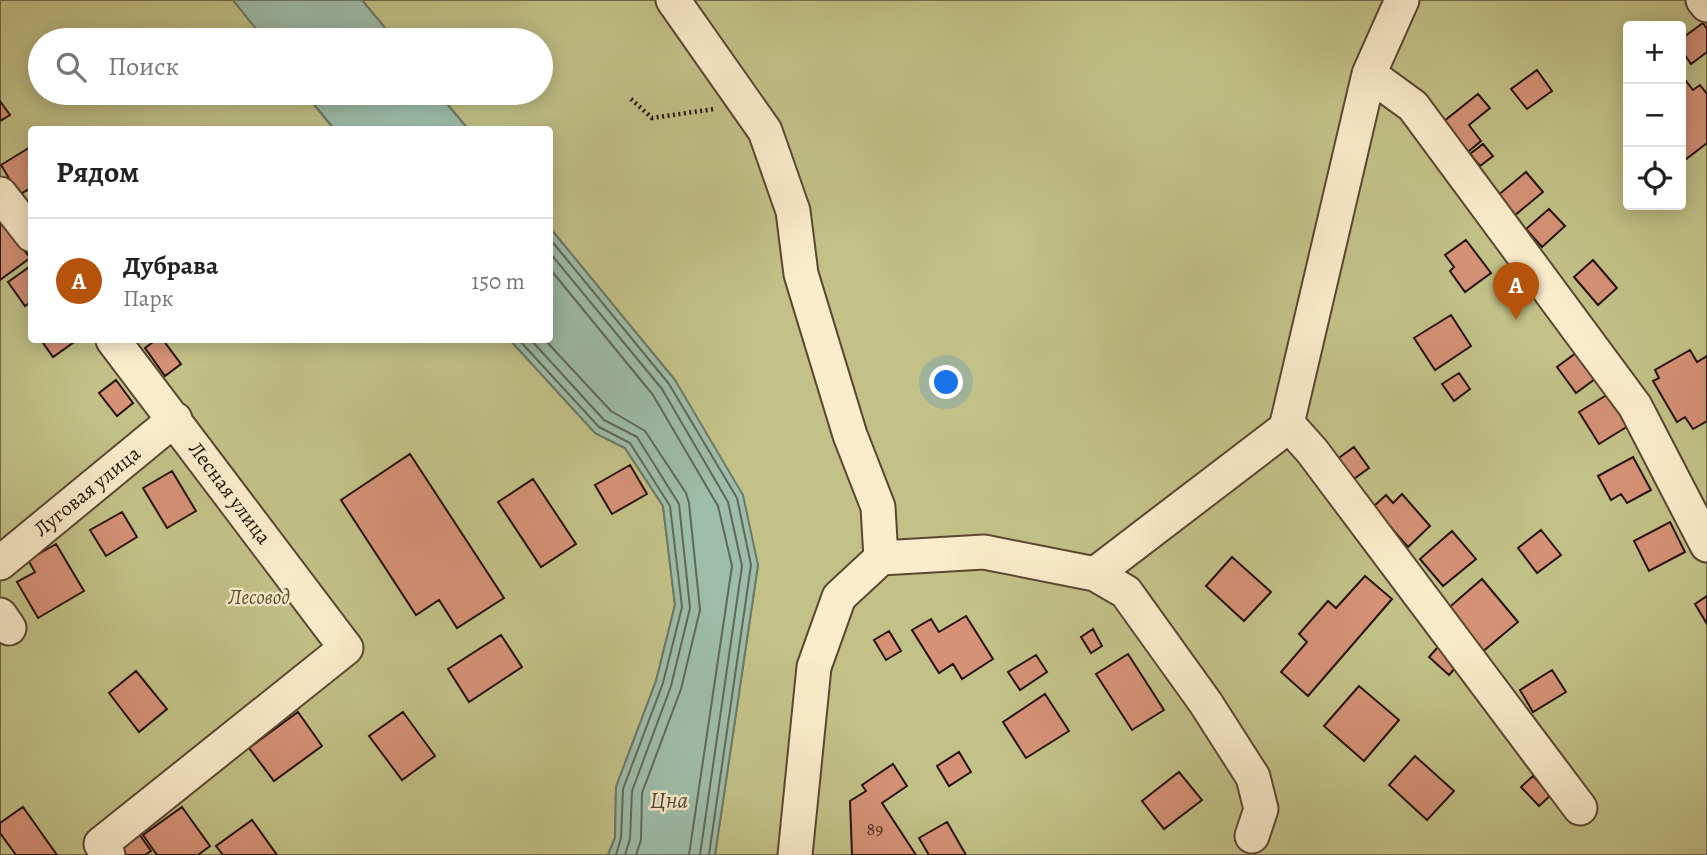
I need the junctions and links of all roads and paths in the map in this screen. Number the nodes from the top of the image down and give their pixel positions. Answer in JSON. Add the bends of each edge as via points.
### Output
{"nodes":[{"id":1,"x":673,"y":0,"type":"edge"},
{"id":2,"x":1402,"y":0,"type":"edge"},
{"id":3,"x":1703,"y":0,"type":"edge"},
{"id":4,"x":1707,"y":5,"type":"edge"},
{"id":5,"x":1369,"y":74,"type":"junction"},
{"id":6,"x":631,"y":99,"type":"dead end"},
{"id":7,"x":746,"y":104,"type":"junction"},
{"id":8,"x":0,"y":194,"type":"edge"},
{"id":9,"x":28,"y":230,"type":"edge"},
{"id":10,"x":115,"y":343,"type":"edge"},
{"id":11,"x":174,"y":419,"type":"junction"},
{"id":12,"x":1287,"y":423,"type":"junction"},
{"id":13,"x":1707,"y":545,"type":"edge"},
{"id":14,"x":881,"y":558,"type":"junction"},
{"id":15,"x":0,"y":563,"type":"edge"},
{"id":16,"x":1096,"y":574,"type":"junction"},
{"id":17,"x":1580,"y":808,"type":"dead end"},
{"id":18,"x":1252,"y":836,"type":"dead end"},
{"id":19,"x":108,"y":855,"type":"edge"},
{"id":20,"x":795,"y":855,"type":"edge"}],
"edges":[{"from":1,"to":7,"type":"street"},
{"from":2,"to":5,"type":"street"},
{"from":3,"to":4,"type":"street"},
{"from":5,"to":12,"type":"street"},
{"from":5,"to":13,"type":"street","via":[[1413,106],[1635,406]]},
{"from":6,"to":7,"type":"path","via":[[652,118]]},
{"from":7,"to":14,"type":"street","via":[[765,131],[793,211],[801,274],[852,444],[878,507]]},
{"from":8,"to":9,"type":"street"},
{"from":10,"to":11,"type":"street","name":"Лесная улица"},
{"from":11,"to":15,"type":"street","name":"Луговая улица"},
{"from":11,"to":19,"type":"street","name":"Лесная улица","via":[[346,648],[101,844]]},
{"from":12,"to":16,"type":"street"},
{"from":12,"to":17,"type":"street"},
{"from":14,"to":16,"type":"street","via":[[984,552]]},
{"from":14,"to":20,"type":"street","via":[[839,597],[814,667]]},
{"from":16,"to":18,"type":"street","via":[[1126,593],[1253,777],[1261,809]]}]}
